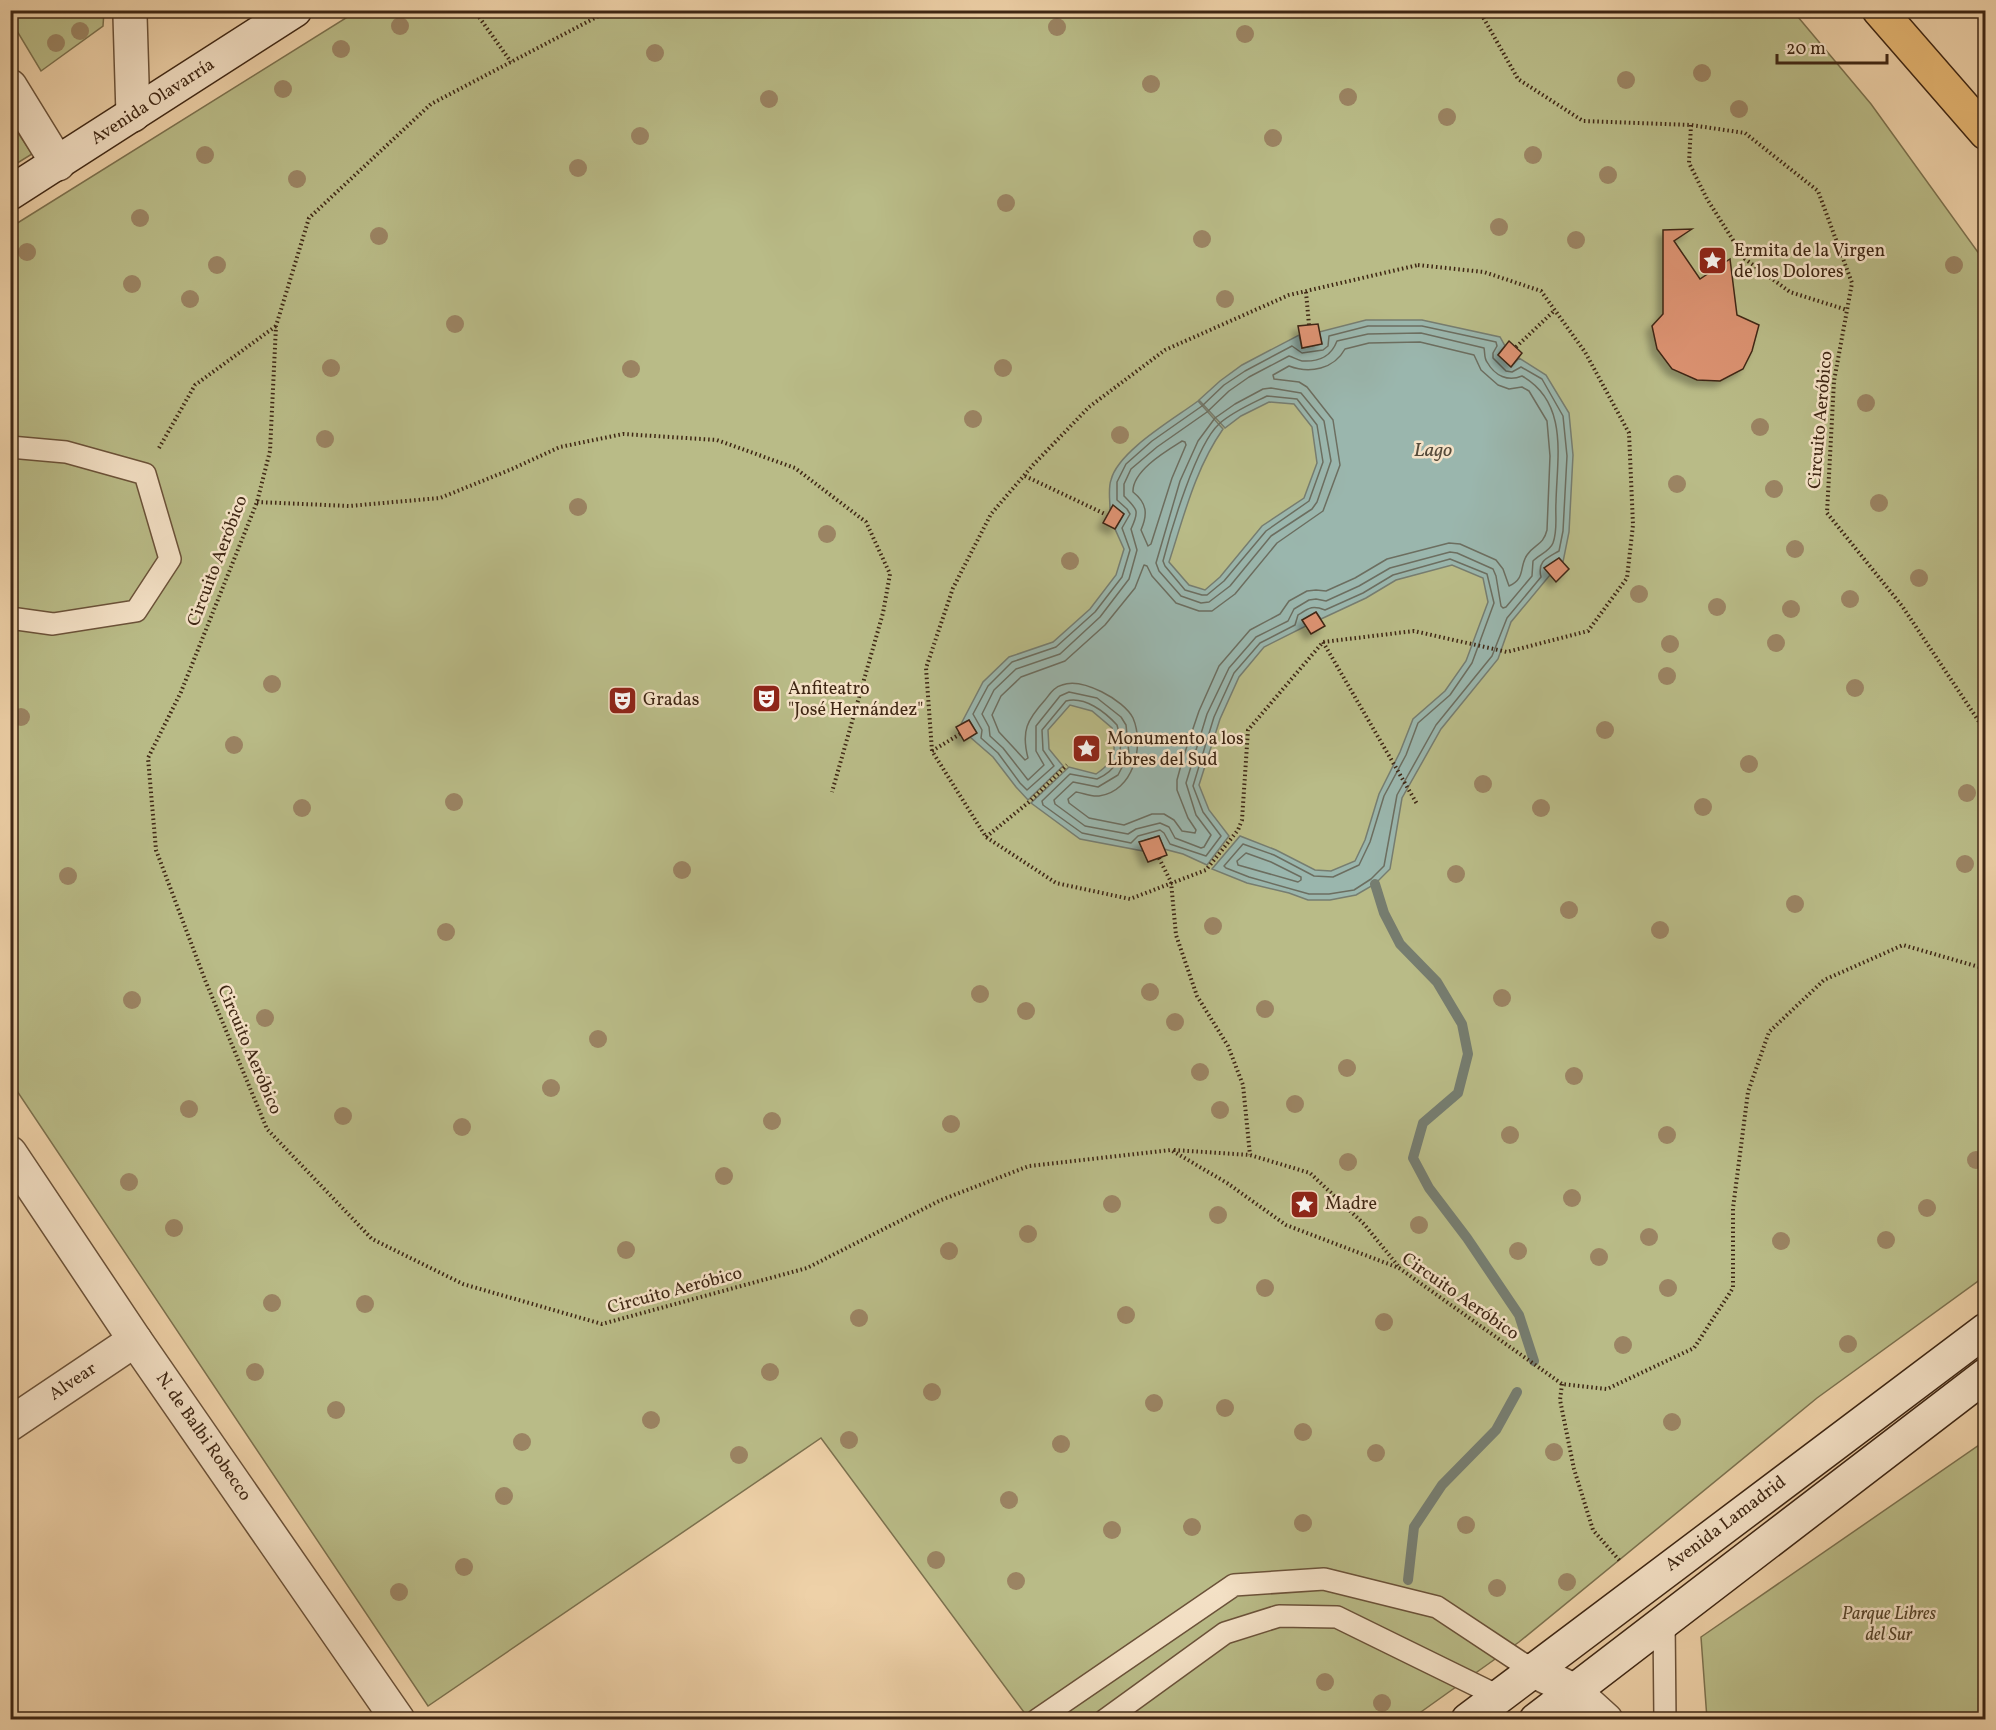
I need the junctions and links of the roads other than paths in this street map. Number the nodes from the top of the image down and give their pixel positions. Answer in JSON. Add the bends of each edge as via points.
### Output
{"nodes":[{"id":1,"x":132,"y":10,"type":"edge"},
{"id":2,"x":295,"y":10,"type":"edge"},
{"id":3,"x":1879,"y":10,"type":"edge"},
{"id":4,"x":1905,"y":10,"type":"edge"},
{"id":5,"x":10,"y":86,"type":"edge"},
{"id":6,"x":133,"y":115,"type":"junction"},
{"id":7,"x":1986,"y":128,"type":"edge"},
{"id":8,"x":1986,"y":133,"type":"edge"},
{"id":9,"x":58,"y":164,"type":"junction"},
{"id":10,"x":10,"y":193,"type":"edge"},
{"id":11,"x":10,"y":447,"type":"edge"},
{"id":12,"x":10,"y":618,"type":"edge"},
{"id":13,"x":10,"y":1153,"type":"edge"},
{"id":14,"x":1986,"y":1330,"type":"edge"},
{"id":15,"x":135,"y":1340,"type":"junction"},
{"id":16,"x":1986,"y":1375,"type":"edge"},
{"id":17,"x":10,"y":1424,"type":"edge"},
{"id":18,"x":1664,"y":1620,"type":"junction"},
{"id":19,"x":1532,"y":1670,"type":"junction"},
{"id":20,"x":1573,"y":1690,"type":"junction"},
{"id":21,"x":1498,"y":1696,"type":"junction"},
{"id":22,"x":398,"y":1719,"type":"edge"},
{"id":23,"x":1037,"y":1719,"type":"edge"},
{"id":24,"x":1105,"y":1719,"type":"edge"},
{"id":25,"x":1468,"y":1719,"type":"edge"},
{"id":26,"x":1536,"y":1719,"type":"edge"},
{"id":27,"x":1606,"y":1719,"type":"edge"},
{"id":28,"x":1665,"y":1719,"type":"edge"}],
"edges":[{"from":1,"to":6,"type":"main road"},
{"from":2,"to":6,"type":"main road","name":"Avenida Olavarría"},
{"from":3,"to":8,"type":"highway"},
{"from":4,"to":7,"type":"highway"},
{"from":5,"to":9,"type":"main road"},
{"from":6,"to":9,"type":"main road","name":"Avenida Olavarría"},
{"from":9,"to":10,"type":"main road","name":"Avenida Olavarría"},
{"from":11,"to":12,"type":"lane","via":[[66,452],[145,474],[170,559],[136,611],[53,624]]},
{"from":13,"to":15,"type":"main road","name":"N. de Balbi Robecco"},
{"from":14,"to":19,"type":"main road","name":"Avenida Lamadrid"},
{"from":15,"to":17,"type":"main road","name":"Alvear"},
{"from":15,"to":22,"type":"main road","name":"N. de Balbi Robecco"},
{"from":16,"to":18,"type":"main road"},
{"from":18,"to":20,"type":"main road"},
{"from":18,"to":28,"type":"lane"},
{"from":19,"to":20,"type":"main road"},
{"from":19,"to":21,"type":"main road","name":"Avenida Lamadrid"},
{"from":19,"to":23,"type":"lane","via":[[1437,1606],[1324,1579],[1234,1585]]},
{"from":20,"to":26,"type":"main road"},
{"from":20,"to":27,"type":"main road"},
{"from":21,"to":24,"type":"lane","via":[[1337,1617],[1279,1616],[1225,1633]]},
{"from":21,"to":25,"type":"main road","name":"Avenida Lamadrid"}]}
